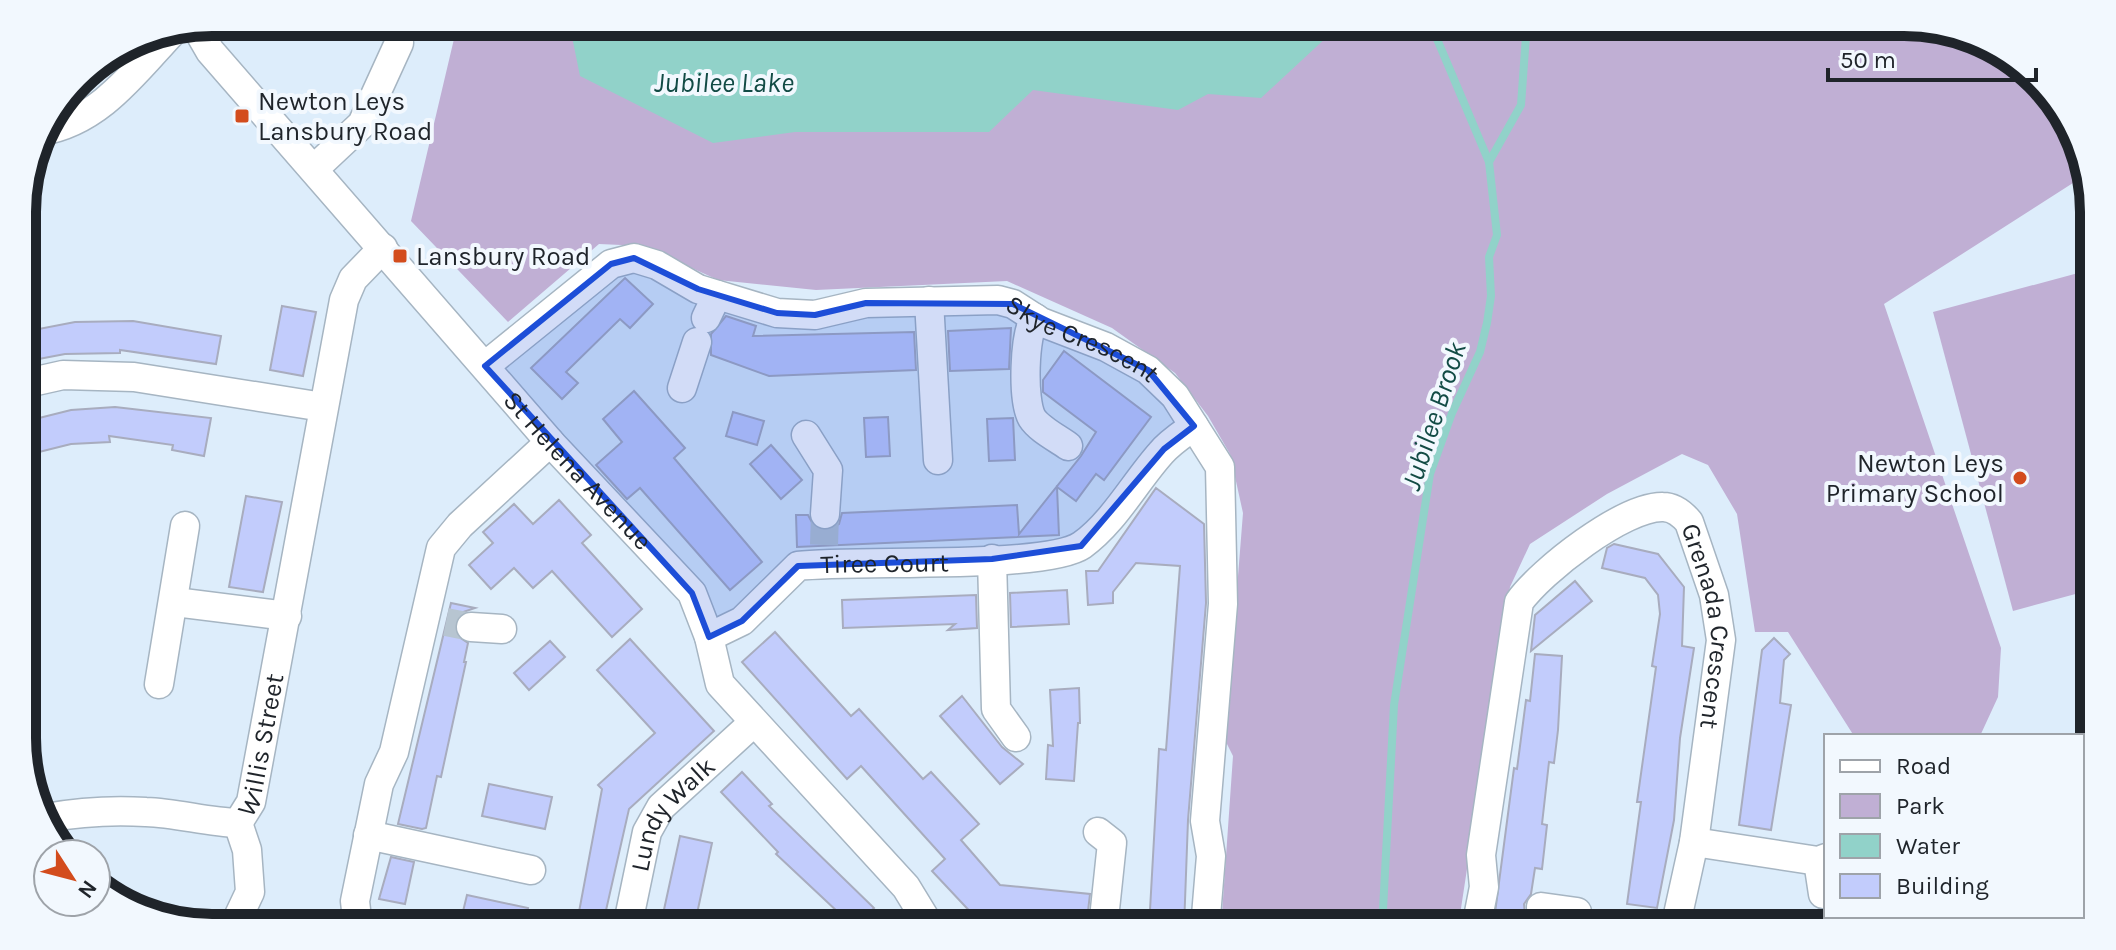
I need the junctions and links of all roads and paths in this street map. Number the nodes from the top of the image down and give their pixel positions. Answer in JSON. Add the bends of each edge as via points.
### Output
{"nodes":[{"id":1,"x":201,"y":36,"type":"edge"},
{"id":2,"x":161,"y":43,"type":"edge"},
{"id":3,"x":399,"y":43,"type":"dead end"},
{"id":4,"x":58,"y":128,"type":"edge"},
{"id":5,"x":314,"y":169,"type":"junction"},
{"id":6,"x":383,"y":248,"type":"junction"},
{"id":7,"x":929,"y":301,"type":"junction"},
{"id":8,"x":707,"y":318,"type":"junction"},
{"id":9,"x":1035,"y":318,"type":"junction"},
{"id":10,"x":485,"y":366,"type":"junction"},
{"id":11,"x":36,"y":381,"type":"edge"},
{"id":12,"x":682,"y":388,"type":"dead end"},
{"id":13,"x":323,"y":407,"type":"junction"},
{"id":14,"x":1194,"y":426,"type":"junction"},
{"id":15,"x":806,"y":435,"type":"dead end"},
{"id":16,"x":550,"y":442,"type":"junction"},
{"id":17,"x":1068,"y":446,"type":"dead end"},
{"id":18,"x":938,"y":460,"type":"dead end"},
{"id":19,"x":825,"y":514,"type":"tunnel mouth"},
{"id":20,"x":185,"y":526,"type":"dead end"},
{"id":21,"x":992,"y":559,"type":"junction"},
{"id":22,"x":175,"y":602,"type":"junction"},
{"id":23,"x":287,"y":616,"type":"junction"},
{"id":24,"x":447,"y":622,"type":"junction"},
{"id":25,"x":502,"y":629,"type":"dead end"},
{"id":26,"x":709,"y":637,"type":"junction"},
{"id":27,"x":159,"y":684,"type":"dead end"},
{"id":28,"x":753,"y":723,"type":"junction"},
{"id":29,"x":1016,"y":737,"type":"dead end"},
{"id":30,"x":55,"y":816,"type":"edge"},
{"id":31,"x":238,"y":823,"type":"junction"},
{"id":32,"x":1098,"y":832,"type":"dead end"},
{"id":33,"x":368,"y":835,"type":"junction"},
{"id":34,"x":1694,"y":842,"type":"junction"},
{"id":35,"x":1822,"y":860,"type":"edge"},
{"id":36,"x":531,"y":870,"type":"dead end"},
{"id":37,"x":1823,"y":894,"type":"dead end"},
{"id":38,"x":1541,"y":907,"type":"dead end"},
{"id":39,"x":240,"y":914,"type":"edge"},
{"id":40,"x":356,"y":914,"type":"edge"},
{"id":41,"x":630,"y":914,"type":"edge"},
{"id":42,"x":922,"y":914,"type":"edge"},
{"id":43,"x":1104,"y":914,"type":"edge"},
{"id":44,"x":1206,"y":914,"type":"edge"},
{"id":45,"x":1479,"y":914,"type":"edge"},
{"id":46,"x":1576,"y":914,"type":"edge"},
{"id":47,"x":1678,"y":914,"type":"edge"}],
"edges":[{"from":1,"to":5,"type":"street","name":"St Helena Avenue"},
{"from":2,"to":4,"type":"street","via":[[97,110]]},
{"from":3,"to":5,"type":"street","via":[[362,124]]},
{"from":5,"to":6,"type":"street","name":"St Helena Avenue"},
{"from":6,"to":10,"type":"street","name":"St Helena Avenue"},
{"from":6,"to":13,"type":"street","name":"Willis Street","via":[[353,279],[344,300]]},
{"from":7,"to":8,"type":"street","name":"Skye Crescent","via":[[866,303],[815,315]]},
{"from":7,"to":9,"type":"street","name":"Skye Crescent","via":[[998,300]]},
{"from":7,"to":18,"type":"street"},
{"from":8,"to":10,"type":"street","name":"Skye Crescent","via":[[698,289],[634,258],[611,264]]},
{"from":8,"to":12,"type":"street"},
{"from":9,"to":14,"type":"street","name":"Skye Crescent","via":[[1148,370],[1175,396]]},
{"from":9,"to":17,"type":"street","via":[[1026,331],[1028,409],[1034,421]]},
{"from":10,"to":16,"type":"street","name":"St Helena Avenue"},
{"from":11,"to":13,"type":"street","via":[[63,375],[134,377]]},
{"from":13,"to":23,"type":"street","name":"Willis Street"},
{"from":14,"to":21,"type":"street","name":"Tiree Court","via":[[1164,449],[1081,546],[1061,553]]},
{"from":14,"to":44,"type":"street","name":"Skye Crescent","via":[[1220,467],[1223,604],[1205,821],[1211,856]]},
{"from":15,"to":19,"type":"street","via":[[828,470]]},
{"from":16,"to":24,"type":"street","via":[[441,548]]},
{"from":16,"to":26,"type":"street","name":"St Helena Avenue","via":[[692,593]]},
{"from":20,"to":22,"type":"street"},
{"from":21,"to":26,"type":"street","name":"Tiree Court","via":[[824,555],[790,571],[742,621]]},
{"from":21,"to":29,"type":"street","via":[[996,709]]},
{"from":22,"to":23,"type":"street"},
{"from":22,"to":27,"type":"street"},
{"from":23,"to":31,"type":"street","name":"Willis Street","via":[[251,802]]},
{"from":24,"to":25,"type":"street"},
{"from":24,"to":33,"type":"street","via":[[379,784]]},
{"from":26,"to":28,"type":"street","name":"St Helena Avenue","via":[[720,684]]},
{"from":28,"to":41,"type":"street","name":"Lundy Walk","via":[[661,807],[647,832]]},
{"from":28,"to":42,"type":"street","name":"St Helena Avenue","via":[[906,887]]},
{"from":30,"to":31,"type":"street","name":"Willis Street","via":[[148,812]]},
{"from":31,"to":39,"type":"street","via":[[247,850],[250,892]]},
{"from":32,"to":43,"type":"street","via":[[1112,843]]},
{"from":33,"to":36,"type":"street"},
{"from":33,"to":40,"type":"street"},
{"from":34,"to":35,"type":"street"},
{"from":34,"to":45,"type":"street","name":"Grenada Crescent","via":[[1721,640],[1714,595],[1689,522],[1663,507],[1635,514],[1596,535],[1528,588],[1519,602],[1481,855],[1484,887]]},
{"from":34,"to":47,"type":"street","name":"Grenada Crescent"},
{"from":35,"to":37,"type":"street"},
{"from":38,"to":46,"type":"street"}]}
